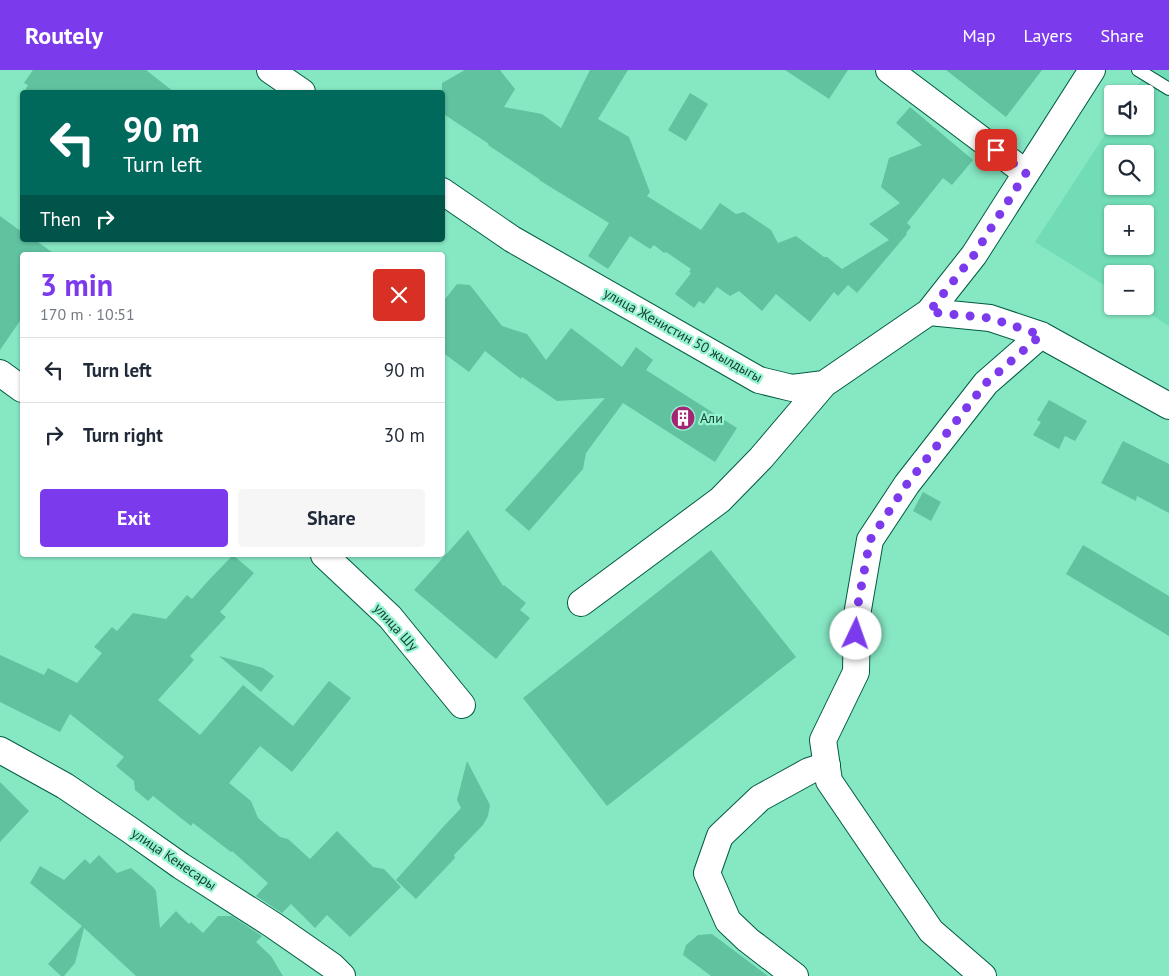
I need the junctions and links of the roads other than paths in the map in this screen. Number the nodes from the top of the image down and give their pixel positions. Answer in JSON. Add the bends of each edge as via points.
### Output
{"nodes":[{"id":1,"x":270,"y":70,"type":"edge"},
{"id":2,"x":889,"y":70,"type":"edge"},
{"id":3,"x":1092,"y":70,"type":"edge"},
{"id":4,"x":1138,"y":70,"type":"edge"},
{"id":5,"x":1169,"y":89,"type":"edge"},
{"id":6,"x":299,"y":90,"type":"edge"},
{"id":7,"x":1026,"y":173,"type":"junction"},
{"id":8,"x":445,"y":192,"type":"edge"},
{"id":9,"x":929,"y":312,"type":"junction"},
{"id":10,"x":1041,"y":335,"type":"junction"},
{"id":11,"x":0,"y":373,"type":"edge"},
{"id":12,"x":824,"y":384,"type":"junction"},
{"id":13,"x":20,"y":388,"type":"edge"},
{"id":14,"x":1169,"y":406,"type":"edge"},
{"id":15,"x":326,"y":557,"type":"edge"},
{"id":16,"x":581,"y":603,"type":"dead end"},
{"id":17,"x":462,"y":705,"type":"dead end"},
{"id":18,"x":0,"y":750,"type":"edge"},
{"id":19,"x":827,"y":765,"type":"junction"},
{"id":20,"x":342,"y":976,"type":"edge"},
{"id":21,"x":795,"y":976,"type":"edge"},
{"id":22,"x":983,"y":976,"type":"edge"}],
"edges":[{"from":1,"to":6,"type":"street"},
{"from":2,"to":7,"type":"street"},
{"from":3,"to":7,"type":"street","name":"улица Женистин 50 жылдыгы"},
{"from":4,"to":5,"type":"lane"},
{"from":7,"to":9,"type":"street","name":"улица Женистин 50 жылдыгы","via":[[974,255]]},
{"from":8,"to":12,"type":"street","name":"улица Женистин 50 жылдыгы","via":[[512,239],[759,380],[792,388]]},
{"from":9,"to":10,"type":"street","via":[[990,318]]},
{"from":9,"to":12,"type":"street","name":"улица Женистин 50 жылдыгы"},
{"from":10,"to":14,"type":"street"},
{"from":10,"to":19,"type":"street","via":[[986,383],[907,484],[870,540],[856,615],[856,672],[823,740]]},
{"from":11,"to":13,"type":"street"},
{"from":12,"to":16,"type":"street","via":[[720,500]]},
{"from":15,"to":17,"type":"street","name":"улица Шу","via":[[390,618]]},
{"from":18,"to":20,"type":"street","name":"улица Кенесары","via":[[114,819],[273,925]]},
{"from":19,"to":21,"type":"street","via":[[809,771],[760,798],[720,836],[707,872],[728,921]]},
{"from":19,"to":22,"type":"street","via":[[829,781],[931,931]]}]}
